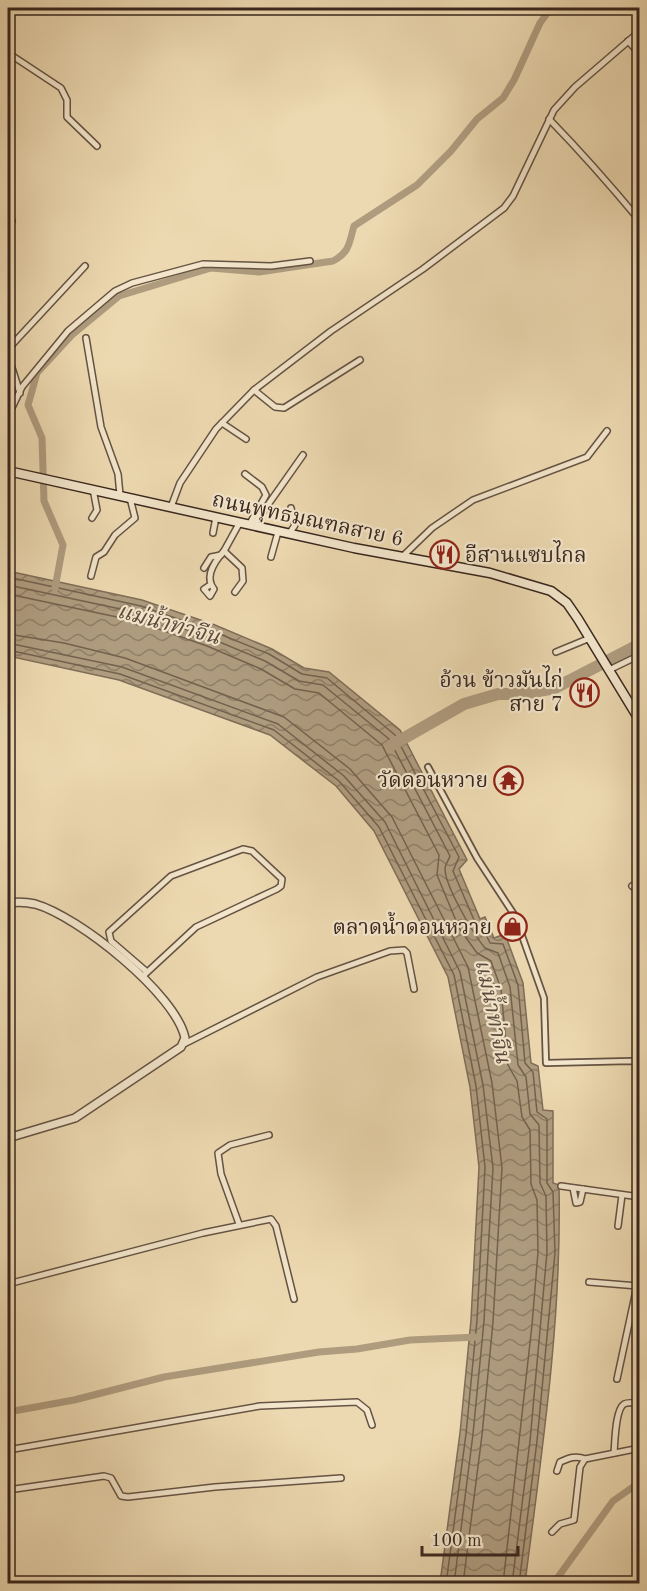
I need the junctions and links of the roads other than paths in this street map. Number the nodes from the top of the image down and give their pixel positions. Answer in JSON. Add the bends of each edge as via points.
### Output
{"nodes":[{"id":1,"x":639,"y":31,"type":"edge"},
{"id":2,"x":628,"y":41,"type":"junction"},
{"id":3,"x":8,"y":53,"type":"edge"},
{"id":4,"x":639,"y":54,"type":"edge"},
{"id":5,"x":549,"y":119,"type":"junction"},
{"id":6,"x":97,"y":146,"type":"dead end"},
{"id":7,"x":12,"y":221,"type":"dead end"},
{"id":8,"x":639,"y":221,"type":"edge"},
{"id":9,"x":8,"y":229,"type":"edge"},
{"id":10,"x":310,"y":261,"type":"dead end"},
{"id":11,"x":85,"y":266,"type":"dead end"},
{"id":12,"x":86,"y":338,"type":"dead end"},
{"id":13,"x":8,"y":349,"type":"edge"},
{"id":14,"x":8,"y":355,"type":"edge"},
{"id":15,"x":360,"y":360,"type":"dead end"},
{"id":16,"x":254,"y":390,"type":"junction"},
{"id":17,"x":20,"y":393,"type":"junction"},
{"id":18,"x":8,"y":416,"type":"edge"},
{"id":19,"x":222,"y":423,"type":"junction"},
{"id":20,"x":607,"y":431,"type":"dead end"},
{"id":21,"x":246,"y":439,"type":"dead end"},
{"id":22,"x":303,"y":455,"type":"dead end"},
{"id":23,"x":8,"y":471,"type":"edge"},
{"id":24,"x":244,"y":474,"type":"dead end"},
{"id":25,"x":93,"y":489,"type":"junction"},
{"id":26,"x":120,"y":495,"type":"junction"},
{"id":27,"x":130,"y":497,"type":"junction"},
{"id":28,"x":171,"y":507,"type":"junction"},
{"id":29,"x":291,"y":508,"type":"dead end"},
{"id":30,"x":92,"y":518,"type":"dead end"},
{"id":31,"x":216,"y":518,"type":"junction"},
{"id":32,"x":247,"y":524,"type":"junction"},
{"id":33,"x":278,"y":531,"type":"junction"},
{"id":34,"x":213,"y":533,"type":"dead end"},
{"id":35,"x":288,"y":534,"type":"junction"},
{"id":36,"x":222,"y":553,"type":"junction"},
{"id":37,"x":271,"y":557,"type":"dead end"},
{"id":38,"x":402,"y":557,"type":"junction"},
{"id":39,"x":204,"y":568,"type":"dead end"},
{"id":40,"x":91,"y":576,"type":"dead end"},
{"id":41,"x":210,"y":585,"type":"dead end"},
{"id":42,"x":235,"y":592,"type":"dead end"},
{"id":43,"x":590,"y":638,"type":"junction"},
{"id":44,"x":556,"y":652,"type":"dead end"},
{"id":45,"x":639,"y":656,"type":"edge"},
{"id":46,"x":606,"y":664,"type":"junction"},
{"id":47,"x":639,"y":719,"type":"edge"},
{"id":48,"x":428,"y":767,"type":"dead end"},
{"id":49,"x":632,"y":886,"type":"dead end"},
{"id":50,"x":639,"y":892,"type":"edge"},
{"id":51,"x":8,"y":903,"type":"edge"},
{"id":52,"x":144,"y":974,"type":"junction"},
{"id":53,"x":414,"y":989,"type":"dead end"},
{"id":54,"x":184,"y":1044,"type":"junction"},
{"id":55,"x":639,"y":1063,"type":"edge"},
{"id":56,"x":269,"y":1135,"type":"dead end"},
{"id":57,"x":8,"y":1138,"type":"edge"},
{"id":58,"x":561,"y":1186,"type":"dead end"},
{"id":59,"x":573,"y":1188,"type":"junction"},
{"id":60,"x":583,"y":1189,"type":"junction"},
{"id":61,"x":622,"y":1195,"type":"junction"},
{"id":62,"x":639,"y":1197,"type":"edge"},
{"id":63,"x":239,"y":1224,"type":"junction"},
{"id":64,"x":618,"y":1226,"type":"dead end"},
{"id":65,"x":589,"y":1282,"type":"dead end"},
{"id":66,"x":8,"y":1284,"type":"edge"},
{"id":67,"x":638,"y":1286,"type":"edge"},
{"id":68,"x":294,"y":1299,"type":"dead end"},
{"id":69,"x":617,"y":1379,"type":"dead end"},
{"id":70,"x":639,"y":1404,"type":"edge"},
{"id":71,"x":372,"y":1425,"type":"dead end"},
{"id":72,"x":639,"y":1448,"type":"edge"},
{"id":73,"x":8,"y":1450,"type":"edge"},
{"id":74,"x":614,"y":1453,"type":"junction"},
{"id":75,"x":585,"y":1459,"type":"junction"},
{"id":76,"x":556,"y":1471,"type":"dead end"},
{"id":77,"x":341,"y":1478,"type":"dead end"},
{"id":78,"x":8,"y":1490,"type":"edge"},
{"id":79,"x":552,"y":1532,"type":"dead end"}],
"edges":[{"from":1,"to":2,"type":"street"},
{"from":2,"to":4,"type":"street"},
{"from":2,"to":5,"type":"street","via":[[575,87]]},
{"from":3,"to":6,"type":"street","via":[[61,87],[68,99],[67,117]]},
{"from":5,"to":8,"type":"street"},
{"from":5,"to":16,"type":"street","via":[[504,208]]},
{"from":7,"to":9,"type":"street"},
{"from":10,"to":17,"type":"street","via":[[271,266],[203,264],[132,283],[115,291],[68,331]]},
{"from":11,"to":13,"type":"street"},
{"from":12,"to":26,"type":"street","via":[[101,427],[118,474]]},
{"from":14,"to":17,"type":"street"},
{"from":15,"to":16,"type":"street","via":[[284,408],[274,406]]},
{"from":16,"to":19,"type":"street"},
{"from":17,"to":18,"type":"street"},
{"from":19,"to":21,"type":"street"},
{"from":19,"to":28,"type":"street","via":[[180,483]]},
{"from":20,"to":38,"type":"street","via":[[587,457],[473,500],[432,528]]},
{"from":22,"to":32,"type":"street"},
{"from":23,"to":25,"type":"main road","name":"ถนนพุทธมณฑลสาย 6"},
{"from":24,"to":32,"type":"street","via":[[262,487],[266,495]]},
{"from":25,"to":26,"type":"main road","name":"ถนนพุทธมณฑลสาย 6"},
{"from":25,"to":30,"type":"street","via":[[97,510]]},
{"from":26,"to":27,"type":"main road","name":"ถนนพุทธมณฑลสาย 6"},
{"from":27,"to":28,"type":"main road","name":"ถนนพุทธมณฑลสาย 6"},
{"from":27,"to":40,"type":"street","via":[[135,518],[96,557]]},
{"from":28,"to":31,"type":"main road","name":"ถนนพุทธมณฑลสาย 6"},
{"from":29,"to":35,"type":"street","via":[[295,525]]},
{"from":31,"to":32,"type":"main road","name":"ถนนพุทธมณฑลสาย 6"},
{"from":31,"to":34,"type":"street"},
{"from":32,"to":33,"type":"main road","name":"ถนนพุทธมณฑลสาย 6"},
{"from":32,"to":36,"type":"street"},
{"from":33,"to":35,"type":"main road","name":"ถนนพุทธมณฑลสาย 6"},
{"from":33,"to":37,"type":"street"},
{"from":35,"to":38,"type":"main road","name":"ถนนพุทธมณฑลสาย 6"},
{"from":36,"to":39,"type":"street","via":[[211,557]]},
{"from":36,"to":41,"type":"street","via":[[210,574]]},
{"from":36,"to":42,"type":"street","via":[[242,568],[243,582]]},
{"from":38,"to":43,"type":"main road","name":"ถนนพุทธมณฑลสาย 6","via":[[490,573],[552,591],[567,603]]},
{"from":43,"to":44,"type":"street"},
{"from":43,"to":46,"type":"main road","name":"ถนนพุทธมณฑลสาย 6"},
{"from":45,"to":46,"type":"street"},
{"from":46,"to":47,"type":"main road","name":"ถนนพุทธมณฑลสาย 6"},
{"from":48,"to":55,"type":"street","via":[[477,858],[515,916],[544,998],[546,1063]]},
{"from":49,"to":50,"type":"street"},
{"from":51,"to":52,"type":"street","via":[[35,904],[61,916],[95,936]]},
{"from":52,"to":52,"type":"street","via":[[196,927],[271,892],[281,886],[282,879],[252,852],[243,849],[171,876],[109,932],[111,941]]},
{"from":52,"to":54,"type":"street","via":[[175,1014]]},
{"from":53,"to":54,"type":"street","via":[[407,953],[390,951],[317,977]]},
{"from":54,"to":57,"type":"street","via":[[75,1118]]},
{"from":56,"to":63,"type":"street","via":[[230,1145],[218,1153],[221,1174]]},
{"from":58,"to":59,"type":"street"},
{"from":59,"to":60,"type":"street"},
{"from":59,"to":60,"type":"street","via":[[576,1203],[580,1202]]},
{"from":60,"to":61,"type":"street"},
{"from":61,"to":62,"type":"street"},
{"from":61,"to":64,"type":"street"},
{"from":63,"to":66,"type":"street"},
{"from":63,"to":68,"type":"street","via":[[274,1221]]},
{"from":65,"to":67,"type":"street"},
{"from":67,"to":69,"type":"street"},
{"from":70,"to":74,"type":"street","via":[[628,1403],[621,1408]]},
{"from":71,"to":73,"type":"street","via":[[367,1410],[357,1402],[260,1406]]},
{"from":72,"to":74,"type":"street"},
{"from":74,"to":75,"type":"street"},
{"from":75,"to":76,"type":"street","via":[[566,1459]]},
{"from":75,"to":79,"type":"street","via":[[580,1467],[574,1520],[560,1524]]},
{"from":77,"to":78,"type":"street","via":[[128,1497],[121,1497],[111,1478],[104,1476]]}]}
